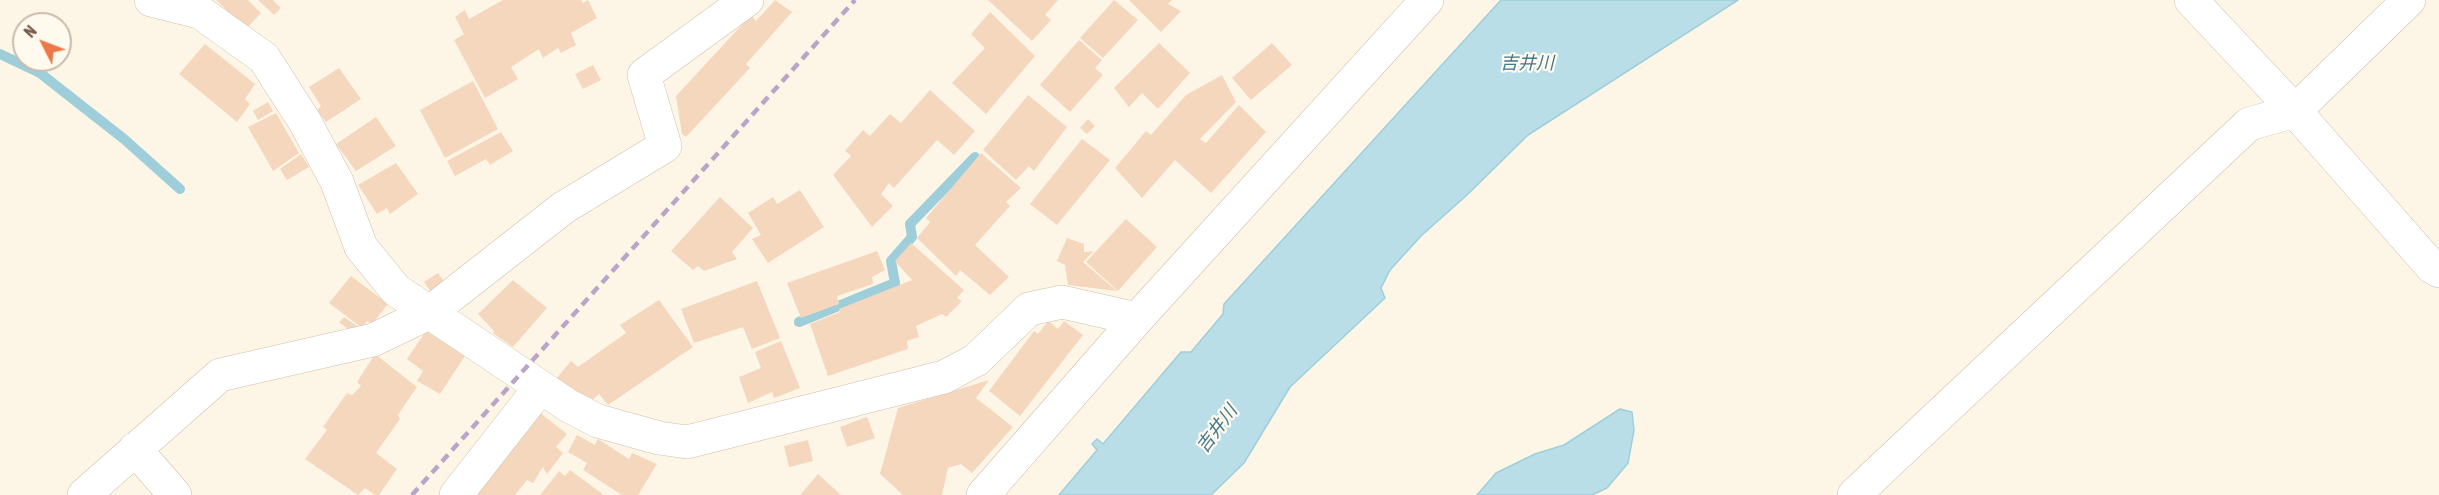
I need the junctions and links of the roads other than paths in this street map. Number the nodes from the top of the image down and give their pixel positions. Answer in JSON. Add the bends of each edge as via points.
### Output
{"nodes":[{"id":1,"x":151,"y":0,"type":"edge"},
{"id":2,"x":747,"y":0,"type":"edge"},
{"id":3,"x":1427,"y":0,"type":"edge"},
{"id":4,"x":2192,"y":0,"type":"edge"},
{"id":5,"x":2409,"y":0,"type":"edge"},
{"id":6,"x":191,"y":6,"type":"edge"},
{"id":7,"x":2295,"y":111,"type":"junction"},
{"id":8,"x":2439,"y":271,"type":"edge"},
{"id":9,"x":429,"y":313,"type":"junction"},
{"id":10,"x":1137,"y":319,"type":"junction"},
{"id":11,"x":540,"y":387,"type":"junction"},
{"id":12,"x":135,"y":449,"type":"junction"},
{"id":13,"x":84,"y":495,"type":"edge"},
{"id":14,"x":176,"y":495,"type":"edge"},
{"id":15,"x":456,"y":495,"type":"edge"},
{"id":16,"x":983,"y":495,"type":"edge"},
{"id":17,"x":1854,"y":495,"type":"edge"}],
"edges":[{"from":1,"to":6,"type":"street"},
{"from":2,"to":9,"type":"street","via":[[644,75],[665,146],[563,208]]},
{"from":3,"to":10,"type":"street"},
{"from":4,"to":7,"type":"street"},
{"from":5,"to":7,"type":"street"},
{"from":6,"to":9,"type":"street","via":[[264,58],[337,182],[361,247],[396,291]]},
{"from":7,"to":8,"type":"street"},
{"from":7,"to":17,"type":"street","via":[[2249,124]]},
{"from":9,"to":11,"type":"street"},
{"from":9,"to":12,"type":"street","via":[[373,340],[220,375]]},
{"from":10,"to":11,"type":"street","via":[[1062,302],[1029,309],[976,360],[944,377],[687,442],[598,421]]},
{"from":10,"to":16,"type":"street"},
{"from":11,"to":15,"type":"street"},
{"from":12,"to":13,"type":"street"},
{"from":12,"to":14,"type":"street"}]}
